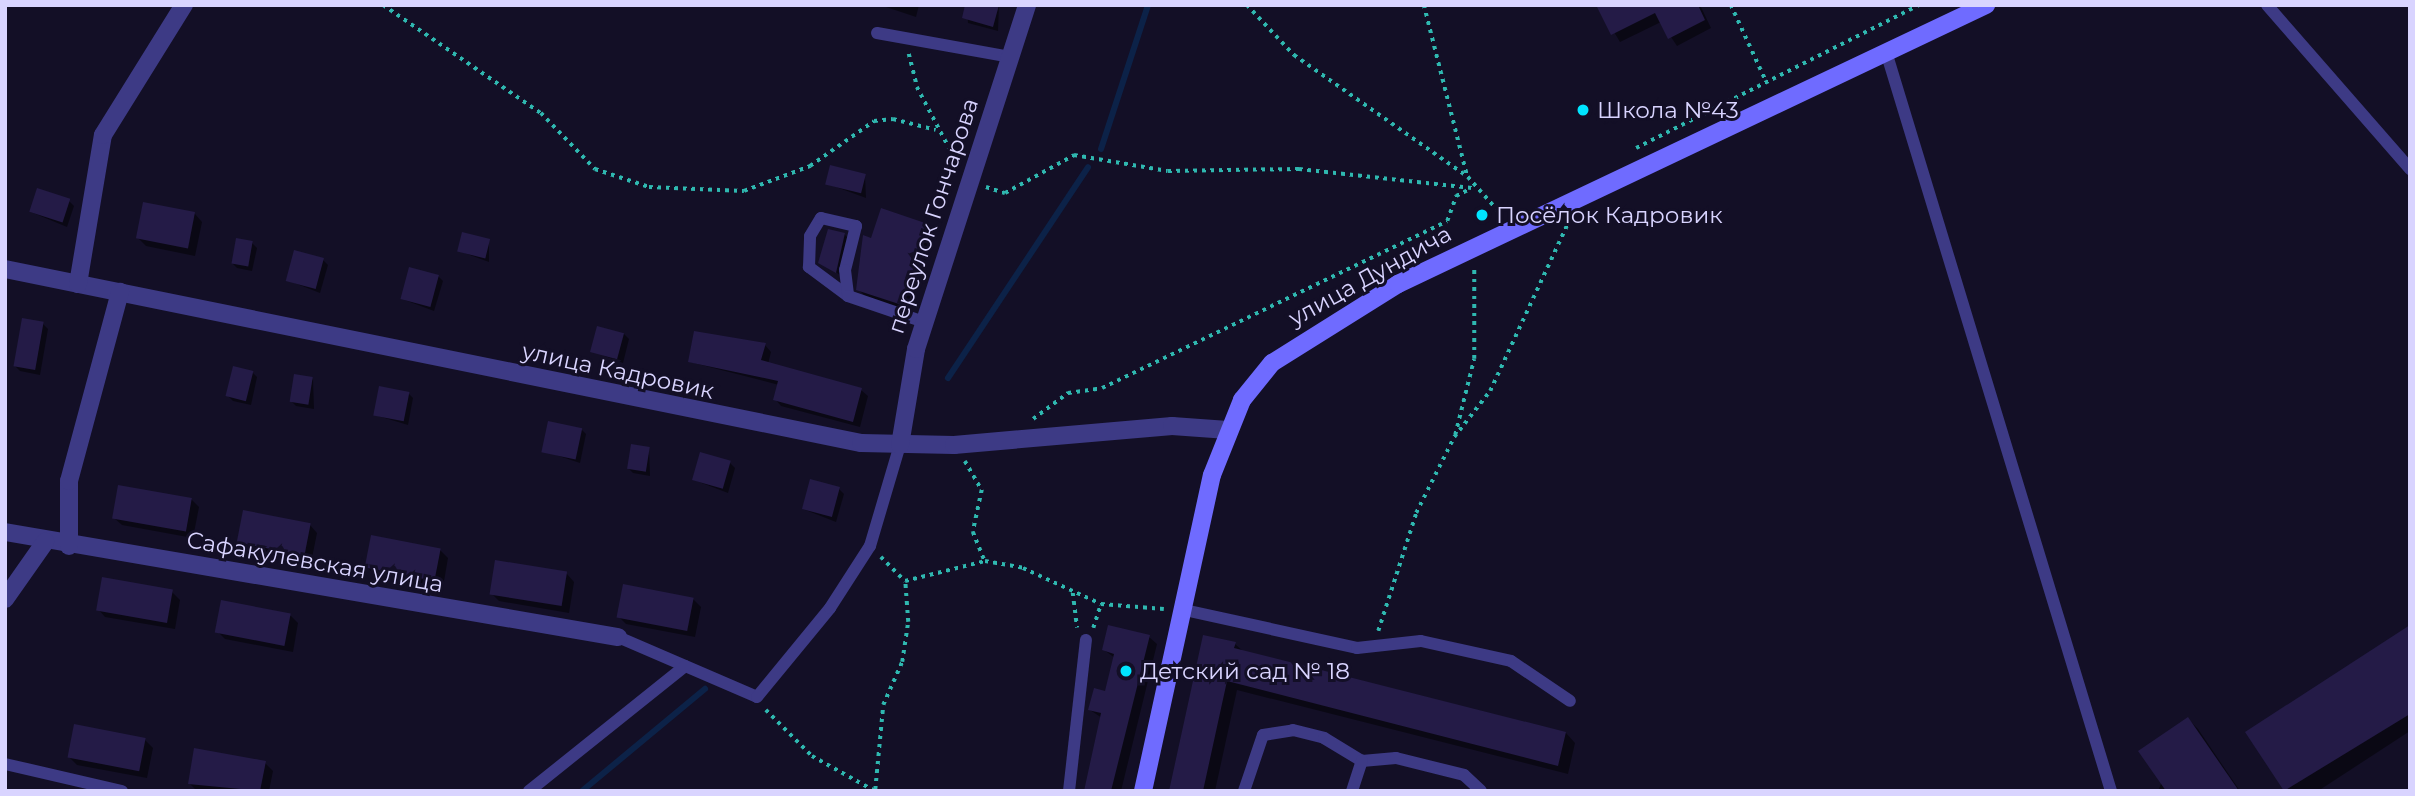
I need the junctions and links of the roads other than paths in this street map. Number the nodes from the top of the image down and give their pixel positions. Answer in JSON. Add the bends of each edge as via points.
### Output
{"nodes":[{"id":1,"x":184,"y":5,"type":"edge"},
{"id":2,"x":1027,"y":5,"type":"edge"},
{"id":3,"x":1986,"y":5,"type":"edge"},
{"id":4,"x":2267,"y":5,"type":"edge"},
{"id":5,"x":877,"y":33,"type":"dead end"},
{"id":6,"x":1887,"y":55,"type":"junction"},
{"id":7,"x":1010,"y":57,"type":"junction"},
{"id":8,"x":2410,"y":169,"type":"edge"},
{"id":9,"x":5,"y":270,"type":"edge"},
{"id":10,"x":78,"y":284,"type":"junction"},
{"id":11,"x":120,"y":292,"type":"junction"},
{"id":12,"x":848,"y":296,"type":"junction"},
{"id":13,"x":924,"y":322,"type":"junction"},
{"id":14,"x":1228,"y":430,"type":"junction"},
{"id":15,"x":900,"y":445,"type":"junction"},
{"id":16,"x":5,"y":532,"type":"edge"},
{"id":17,"x":45,"y":541,"type":"junction"},
{"id":18,"x":69,"y":545,"type":"junction"},
{"id":19,"x":5,"y":599,"type":"edge"},
{"id":20,"x":1180,"y":610,"type":"junction"},
{"id":21,"x":618,"y":638,"type":"joint"},
{"id":22,"x":1086,"y":640,"type":"road end"},
{"id":23,"x":685,"y":666,"type":"junction"},
{"id":24,"x":1570,"y":701,"type":"dead end"},
{"id":25,"x":1362,"y":761,"type":"junction"},
{"id":26,"x":5,"y":764,"type":"edge"},
{"id":27,"x":122,"y":791,"type":"edge"},
{"id":28,"x":529,"y":791,"type":"edge"},
{"id":29,"x":1069,"y":791,"type":"edge"},
{"id":30,"x":1143,"y":791,"type":"edge"},
{"id":31,"x":1244,"y":791,"type":"edge"},
{"id":32,"x":1353,"y":791,"type":"edge"},
{"id":33,"x":1481,"y":791,"type":"edge"},
{"id":34,"x":2111,"y":791,"type":"edge"}],
"edges":[{"from":1,"to":10,"type":"street","via":[[103,135]]},
{"from":2,"to":7,"type":"street","name":"переулок Гончарова"},
{"from":3,"to":6,"type":"main road","name":"улица Дундича"},
{"from":4,"to":8,"type":"lane"},
{"from":5,"to":7,"type":"lane"},
{"from":6,"to":14,"type":"main road","name":"улица Дундича","via":[[1779,108],[1506,223],[1476,245],[1294,346],[1257,379]]},
{"from":6,"to":34,"type":"lane"},
{"from":7,"to":13,"type":"street","name":"переулок Гончарова"},
{"from":9,"to":10,"type":"street","name":"улица Кадровик"},
{"from":10,"to":11,"type":"street","name":"улица Кадровик"},
{"from":11,"to":15,"type":"street","name":"улица Кадровик","via":[[803,435]]},
{"from":11,"to":18,"type":"street","via":[[69,481]]},
{"from":12,"to":12,"type":"lane","via":[[808,267],[810,236],[821,218],[856,226],[845,270]]},
{"from":12,"to":13,"type":"lane"},
{"from":13,"to":15,"type":"street","name":"переулок Гончарова"},
{"from":14,"to":15,"type":"street","name":"улица Кадровик","via":[[1172,426],[954,445]]},
{"from":14,"to":20,"type":"main road","name":"улица Дундича"},
{"from":15,"to":23,"type":"lane","via":[[870,546],[830,608],[757,697]]},
{"from":16,"to":17,"type":"street","name":"Сафакулевская улица"},
{"from":17,"to":18,"type":"street","name":"Сафакулевская улица"},
{"from":17,"to":19,"type":"street"},
{"from":18,"to":21,"type":"street","name":"Сафакулевская улица"},
{"from":20,"to":24,"type":"lane","via":[[1357,648],[1422,641],[1511,661]]},
{"from":20,"to":30,"type":"main road","name":"улица Дундича"},
{"from":21,"to":23,"type":"lane"},
{"from":22,"to":29,"type":"lane"},
{"from":23,"to":28,"type":"lane"},
{"from":25,"to":31,"type":"lane","via":[[1324,738],[1273,730],[1257,746]]},
{"from":25,"to":32,"type":"lane"},
{"from":25,"to":33,"type":"lane","via":[[1425,763],[1464,775]]},
{"from":26,"to":27,"type":"lane"}]}
